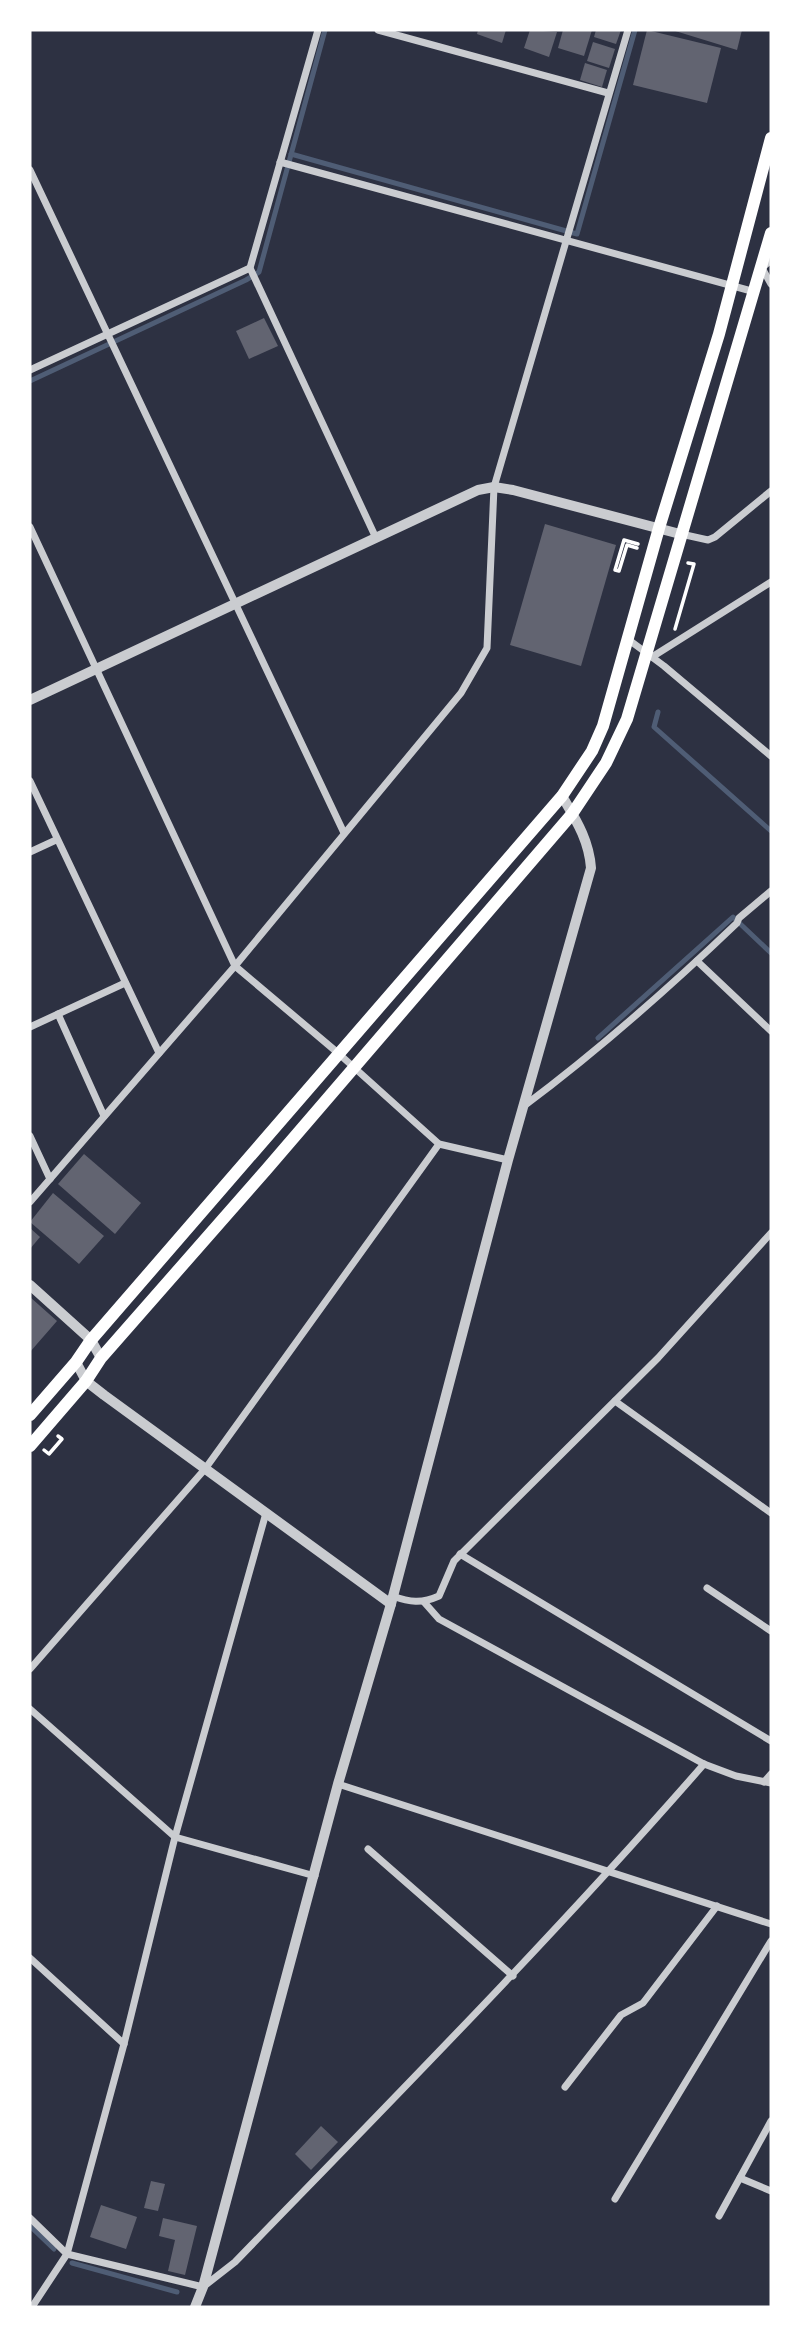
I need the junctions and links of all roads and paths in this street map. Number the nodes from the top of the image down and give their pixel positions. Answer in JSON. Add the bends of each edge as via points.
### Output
{"nodes":[{"id":1,"x":318,"y":30,"type":"edge"},
{"id":2,"x":378,"y":30,"type":"edge"},
{"id":3,"x":628,"y":30,"type":"edge"},
{"id":4,"x":608,"y":93,"type":"junction"},
{"id":5,"x":771,"y":138,"type":"edge"},
{"id":6,"x":286,"y":164,"type":"junction"},
{"id":7,"x":30,"y":170,"type":"edge"},
{"id":8,"x":771,"y":233,"type":"edge"},
{"id":9,"x":567,"y":234,"type":"junction"},
{"id":10,"x":766,"y":264,"type":"edge"},
{"id":11,"x":252,"y":273,"type":"junction"},
{"id":12,"x":771,"y":284,"type":"edge"},
{"id":13,"x":731,"y":285,"type":"junction"},
{"id":14,"x":755,"y":292,"type":"junction"},
{"id":15,"x":110,"y":340,"type":"junction"},
{"id":16,"x":30,"y":370,"type":"edge"},
{"id":17,"x":494,"y":486,"type":"junction"},
{"id":18,"x":771,"y":491,"type":"edge"},
{"id":19,"x":30,"y":527,"type":"edge"},
{"id":20,"x":659,"y":528,"type":"junction"},
{"id":21,"x":680,"y":534,"type":"junction"},
{"id":22,"x":376,"y":538,"type":"junction"},
{"id":23,"x":638,"y":544,"type":"dead end"},
{"id":24,"x":626,"y":548,"type":"dead end"},
{"id":25,"x":692,"y":568,"type":"dead end"},
{"id":26,"x":771,"y":582,"type":"edge"},
{"id":27,"x":235,"y":604,"type":"junction"},
{"id":28,"x":675,"y":629,"type":"dead end"},
{"id":29,"x":629,"y":640,"type":"junction"},
{"id":30,"x":649,"y":655,"type":"junction"},
{"id":31,"x":96,"y":669,"type":"junction"},
{"id":32,"x":30,"y":700,"type":"edge"},
{"id":33,"x":771,"y":756,"type":"edge"},
{"id":34,"x":30,"y":781,"type":"edge"},
{"id":35,"x":562,"y":796,"type":"junction"},
{"id":36,"x":572,"y":814,"type":"junction"},
{"id":37,"x":344,"y":833,"type":"junction"},
{"id":38,"x":56,"y":840,"type":"junction"},
{"id":39,"x":30,"y":852,"type":"edge"},
{"id":40,"x":771,"y":891,"type":"edge"},
{"id":41,"x":697,"y":961,"type":"junction"},
{"id":42,"x":235,"y":966,"type":"junction"},
{"id":43,"x":125,"y":983,"type":"junction"},
{"id":44,"x":58,"y":1014,"type":"junction"},
{"id":45,"x":30,"y":1027,"type":"edge"},
{"id":46,"x":771,"y":1031,"type":"edge"},
{"id":47,"x":159,"y":1053,"type":"junction"},
{"id":48,"x":338,"y":1053,"type":"junction"},
{"id":49,"x":354,"y":1068,"type":"junction"},
{"id":50,"x":523,"y":1106,"type":"junction"},
{"id":51,"x":104,"y":1116,"type":"junction"},
{"id":52,"x":30,"y":1136,"type":"edge"},
{"id":53,"x":439,"y":1144,"type":"junction"},
{"id":54,"x":508,"y":1160,"type":"junction"},
{"id":55,"x":50,"y":1179,"type":"junction"},
{"id":56,"x":30,"y":1202,"type":"edge"},
{"id":57,"x":771,"y":1233,"type":"edge"},
{"id":58,"x":30,"y":1285,"type":"edge"},
{"id":59,"x":91,"y":1340,"type":"junction"},
{"id":60,"x":101,"y":1358,"type":"junction"},
{"id":61,"x":76,"y":1362,"type":"junction"},
{"id":62,"x":86,"y":1381,"type":"junction"},
{"id":63,"x":615,"y":1401,"type":"junction"},
{"id":64,"x":30,"y":1415,"type":"edge"},
{"id":65,"x":60,"y":1441,"type":"dead end"},
{"id":66,"x":30,"y":1446,"type":"edge"},
{"id":67,"x":51,"y":1452,"type":"dead end"},
{"id":68,"x":205,"y":1468,"type":"junction"},
{"id":69,"x":266,"y":1513,"type":"junction"},
{"id":70,"x":771,"y":1513,"type":"edge"},
{"id":71,"x":460,"y":1554,"type":"junction"},
{"id":72,"x":706,"y":1588,"type":"dead end"},
{"id":73,"x":392,"y":1600,"type":"junction"},
{"id":74,"x":424,"y":1602,"type":"junction"},
{"id":75,"x":771,"y":1631,"type":"edge"},
{"id":76,"x":30,"y":1669,"type":"edge"},
{"id":77,"x":30,"y":1709,"type":"edge"},
{"id":78,"x":771,"y":1741,"type":"edge"},
{"id":79,"x":704,"y":1764,"type":"junction"},
{"id":80,"x":771,"y":1774,"type":"edge"},
{"id":81,"x":768,"y":1783,"type":"edge"},
{"id":82,"x":338,"y":1784,"type":"junction"},
{"id":83,"x":175,"y":1837,"type":"junction"},
{"id":84,"x":368,"y":1849,"type":"dead end"},
{"id":85,"x":611,"y":1871,"type":"junction"},
{"id":86,"x":315,"y":1875,"type":"junction"},
{"id":87,"x":717,"y":1906,"type":"junction"},
{"id":88,"x":771,"y":1924,"type":"edge"},
{"id":89,"x":771,"y":1941,"type":"edge"},
{"id":90,"x":30,"y":1958,"type":"edge"},
{"id":91,"x":513,"y":1976,"type":"junction"},
{"id":92,"x":124,"y":2044,"type":"junction"},
{"id":93,"x":565,"y":2087,"type":"dead end"},
{"id":94,"x":771,"y":2121,"type":"edge"},
{"id":95,"x":740,"y":2178,"type":"junction"},
{"id":96,"x":771,"y":2191,"type":"edge"},
{"id":97,"x":615,"y":2199,"type":"dead end"},
{"id":98,"x":719,"y":2216,"type":"dead end"},
{"id":99,"x":30,"y":2218,"type":"edge"},
{"id":100,"x":67,"y":2254,"type":"junction"},
{"id":101,"x":202,"y":2287,"type":"junction"},
{"id":102,"x":32,"y":2307,"type":"edge"},
{"id":103,"x":195,"y":2307,"type":"edge"}],
"edges":[{"from":1,"to":6,"type":"street"},
{"from":2,"to":4,"type":"street"},
{"from":3,"to":4,"type":"street"},
{"from":4,"to":9,"type":"street"},
{"from":5,"to":13,"type":"main road"},
{"from":6,"to":9,"type":"street"},
{"from":6,"to":11,"type":"street"},
{"from":7,"to":15,"type":"street"},
{"from":8,"to":10,"type":"main road"},
{"from":9,"to":13,"type":"street"},
{"from":9,"to":17,"type":"street"},
{"from":10,"to":12,"type":"street"},
{"from":10,"to":14,"type":"main road"},
{"from":11,"to":15,"type":"street"},
{"from":11,"to":22,"type":"street"},
{"from":13,"to":14,"type":"street"},
{"from":13,"to":20,"type":"main road"},
{"from":14,"to":21,"type":"main road"},
{"from":15,"to":16,"type":"street"},
{"from":15,"to":27,"type":"street"},
{"from":17,"to":20,"type":"street"},
{"from":17,"to":22,"type":"street"},
{"from":17,"to":37,"type":"street","via":[[487,648],[461,693]]},
{"from":18,"to":21,"type":"street","via":[[715,537],[708,540]]},
{"from":19,"to":31,"type":"street"},
{"from":20,"to":21,"type":"street"},
{"from":20,"to":29,"type":"main road"},
{"from":21,"to":30,"type":"main road"},
{"from":22,"to":27,"type":"street"},
{"from":23,"to":24,"type":"path","via":[[624,540],[615,570],[619,571]]},
{"from":25,"to":28,"type":"path"},
{"from":26,"to":30,"type":"street"},
{"from":27,"to":31,"type":"street"},
{"from":27,"to":37,"type":"street"},
{"from":29,"to":30,"type":"street"},
{"from":29,"to":35,"type":"main road","via":[[603,726]]},
{"from":30,"to":33,"type":"street"},
{"from":30,"to":36,"type":"main road","via":[[618,741]]},
{"from":31,"to":32,"type":"street"},
{"from":31,"to":42,"type":"street"},
{"from":34,"to":38,"type":"street"},
{"from":35,"to":36,"type":"street"},
{"from":35,"to":48,"type":"main road"},
{"from":36,"to":49,"type":"main road"},
{"from":36,"to":50,"type":"street","via":[[586,839],[591,868]]},
{"from":37,"to":42,"type":"street"},
{"from":38,"to":39,"type":"street"},
{"from":38,"to":43,"type":"street"},
{"from":40,"to":41,"type":"street"},
{"from":41,"to":46,"type":"street"},
{"from":41,"to":50,"type":"street","via":[[577,1066]]},
{"from":42,"to":47,"type":"street"},
{"from":42,"to":48,"type":"street"},
{"from":43,"to":44,"type":"street"},
{"from":43,"to":47,"type":"street"},
{"from":44,"to":45,"type":"street"},
{"from":44,"to":51,"type":"street"},
{"from":47,"to":51,"type":"street"},
{"from":48,"to":49,"type":"street"},
{"from":48,"to":59,"type":"main road"},
{"from":49,"to":53,"type":"street"},
{"from":49,"to":60,"type":"main road"},
{"from":50,"to":54,"type":"street"},
{"from":51,"to":55,"type":"street"},
{"from":52,"to":55,"type":"street"},
{"from":53,"to":54,"type":"street"},
{"from":53,"to":68,"type":"street"},
{"from":54,"to":73,"type":"street"},
{"from":55,"to":56,"type":"street"},
{"from":57,"to":63,"type":"street"},
{"from":58,"to":59,"type":"street"},
{"from":59,"to":60,"type":"street"},
{"from":59,"to":61,"type":"main road"},
{"from":60,"to":62,"type":"main road"},
{"from":61,"to":62,"type":"street"},
{"from":61,"to":64,"type":"main road"},
{"from":62,"to":66,"type":"main road"},
{"from":62,"to":68,"type":"street"},
{"from":63,"to":70,"type":"street"},
{"from":63,"to":71,"type":"street"},
{"from":65,"to":67,"type":"path"},
{"from":68,"to":69,"type":"street"},
{"from":68,"to":76,"type":"street"},
{"from":69,"to":73,"type":"street"},
{"from":69,"to":83,"type":"street"},
{"from":71,"to":74,"type":"street","via":[[439,1596]]},
{"from":71,"to":78,"type":"street"},
{"from":72,"to":75,"type":"street"},
{"from":73,"to":74,"type":"street"},
{"from":73,"to":82,"type":"street"},
{"from":74,"to":79,"type":"street","via":[[439,1619]]},
{"from":77,"to":83,"type":"street"},
{"from":79,"to":81,"type":"street"},
{"from":79,"to":85,"type":"street"},
{"from":80,"to":81,"type":"street"},
{"from":82,"to":85,"type":"street"},
{"from":82,"to":86,"type":"street"},
{"from":83,"to":86,"type":"street"},
{"from":83,"to":92,"type":"street"},
{"from":84,"to":91,"type":"street"},
{"from":85,"to":87,"type":"street"},
{"from":85,"to":91,"type":"street"},
{"from":86,"to":101,"type":"street"},
{"from":87,"to":88,"type":"street"},
{"from":87,"to":93,"type":"street","via":[[643,2003],[621,2015]]},
{"from":89,"to":97,"type":"street"},
{"from":90,"to":92,"type":"street"},
{"from":91,"to":101,"type":"street","via":[[235,2262]]},
{"from":92,"to":100,"type":"street"},
{"from":94,"to":95,"type":"street"},
{"from":95,"to":96,"type":"street"},
{"from":95,"to":98,"type":"street"},
{"from":99,"to":100,"type":"street"},
{"from":100,"to":101,"type":"street"},
{"from":100,"to":102,"type":"street"},
{"from":101,"to":103,"type":"street"}]}
